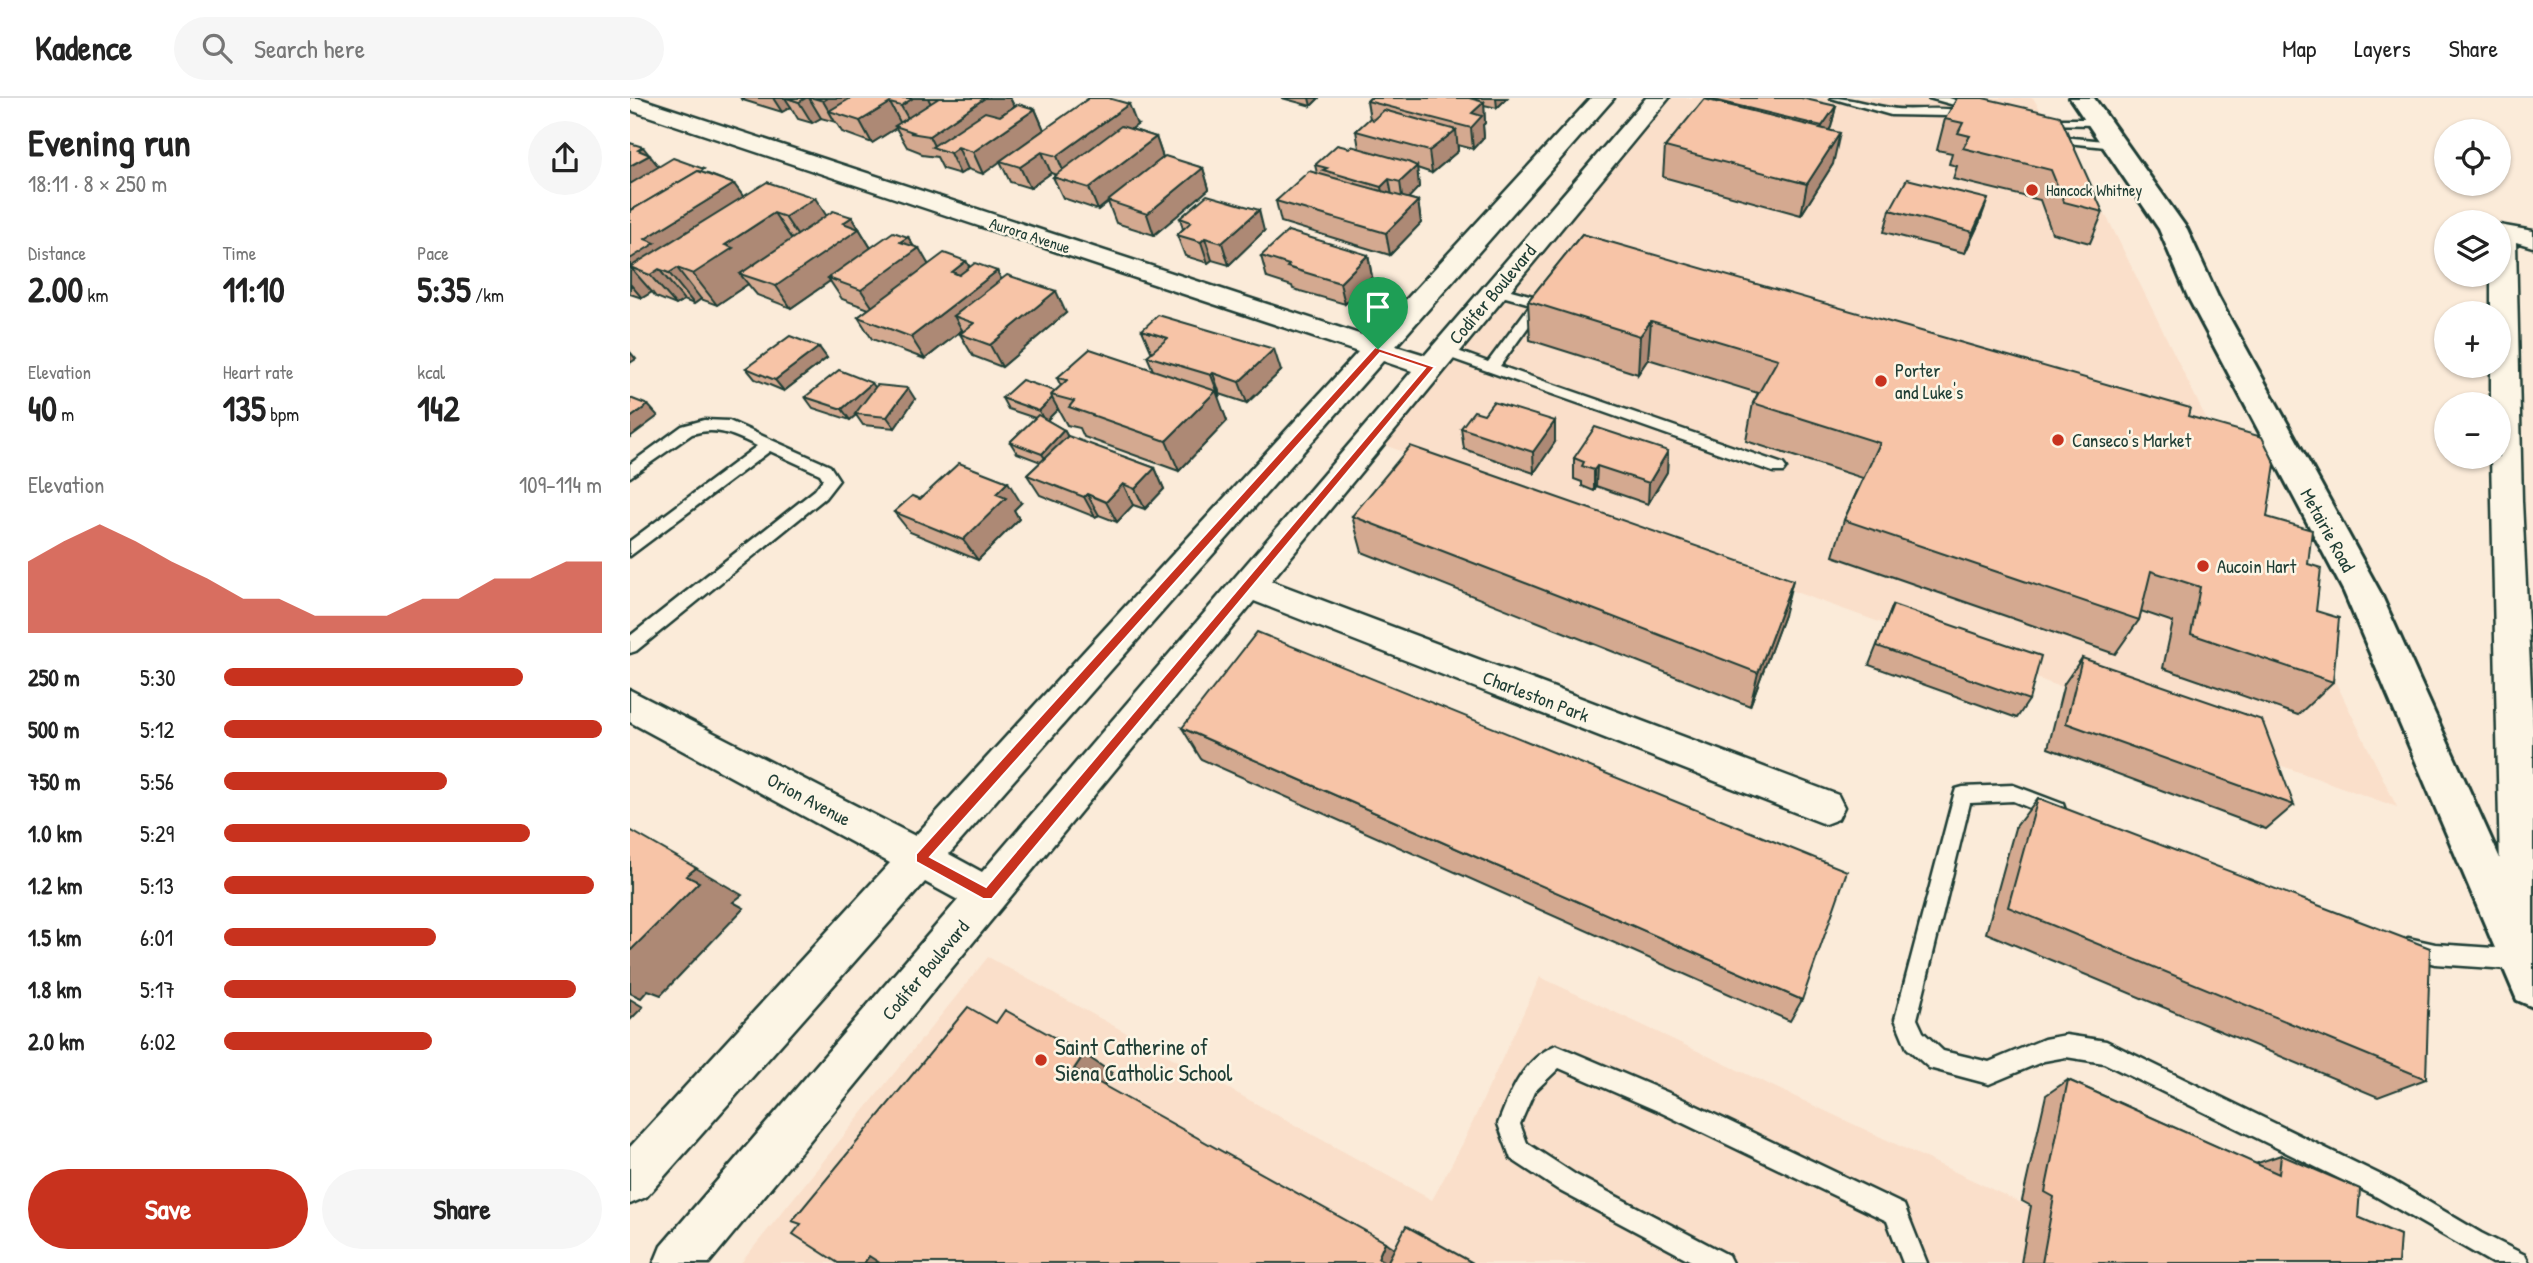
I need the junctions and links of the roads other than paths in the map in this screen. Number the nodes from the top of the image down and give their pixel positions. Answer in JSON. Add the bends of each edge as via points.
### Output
{"nodes":[{"id":1,"x":1603,"y":98,"type":"edge"},
{"id":2,"x":1658,"y":98,"type":"edge"},
{"id":3,"x":1836,"y":98,"type":"edge"},
{"id":4,"x":1934,"y":98,"type":"edge"},
{"id":5,"x":630,"y":103,"type":"edge"},
{"id":6,"x":2033,"y":121,"type":"edge"},
{"id":7,"x":2099,"y":122,"type":"edge"},
{"id":8,"x":2041,"y":136,"type":"edge"},
{"id":9,"x":2518,"y":236,"type":"edge"},
{"id":10,"x":1496,"y":290,"type":"junction"},
{"id":11,"x":1378,"y":349,"type":"junction"},
{"id":12,"x":1437,"y":359,"type":"junction"},
{"id":13,"x":1491,"y":369,"type":"junction"},
{"id":14,"x":768,"y":445,"type":"junction"},
{"id":15,"x":1778,"y":468,"type":"dead end"},
{"id":16,"x":630,"y":472,"type":"edge"},
{"id":17,"x":2520,"y":505,"type":"edge"},
{"id":18,"x":630,"y":550,"type":"edge"},
{"id":19,"x":1247,"y":585,"type":"junction"},
{"id":20,"x":630,"y":646,"type":"edge"},
{"id":21,"x":630,"y":705,"type":"edge"},
{"id":22,"x":1825,"y":807,"type":"dead end"},
{"id":23,"x":2077,"y":818,"type":"edge"},
{"id":24,"x":921,"y":858,"type":"junction"},
{"id":25,"x":988,"y":895,"type":"junction"},
{"id":26,"x":2392,"y":943,"type":"edge"},
{"id":27,"x":2530,"y":970,"type":"edge"},
{"id":28,"x":630,"y":1181,"type":"edge"},
{"id":29,"x":678,"y":1263,"type":"edge"},
{"id":30,"x":1720,"y":1263,"type":"edge"},
{"id":31,"x":1915,"y":1263,"type":"edge"},
{"id":32,"x":2516,"y":1263,"type":"edge"}],
"edges":[{"from":1,"to":11,"type":"street"},
{"from":2,"to":10,"type":"street","name":"Codifer Boulevard"},
{"from":3,"to":4,"type":"lane","via":[[1891,112],[1983,115]]},
{"from":5,"to":11,"type":"street","name":"Aurora Avenue"},
{"from":6,"to":7,"type":"lane"},
{"from":7,"to":8,"type":"lane","via":[[2065,142]]},
{"from":7,"to":27,"type":"main road","name":"Metairie Road","via":[[2173,229],[2203,297],[2362,592]]},
{"from":9,"to":17,"type":"street"},
{"from":10,"to":12,"type":"street","name":"Codifer Boulevard"},
{"from":10,"to":13,"type":"lane","via":[[1539,302]]},
{"from":11,"to":12,"type":"street","name":"Aurora Avenue"},
{"from":11,"to":24,"type":"street"},
{"from":12,"to":13,"type":"lane"},
{"from":12,"to":19,"type":"street","name":"Codifer Boulevard"},
{"from":13,"to":15,"type":"lane"},
{"from":14,"to":16,"type":"lane","via":[[724,425],[704,425],[687,430]]},
{"from":14,"to":18,"type":"lane"},
{"from":14,"to":20,"type":"lane","via":[[825,470],[831,480],[820,494]]},
{"from":17,"to":27,"type":"street"},
{"from":19,"to":22,"type":"street","name":"Charleston Park"},
{"from":19,"to":25,"type":"street","name":"Codifer Boulevard"},
{"from":21,"to":24,"type":"street","name":"Orion Avenue"},
{"from":23,"to":32,"type":"lane","via":[[2013,793],[1963,794],[1906,1019],[1915,1040],[1937,1060],[1989,1073],[2066,1046],[2106,1052],[2385,1189]]},
{"from":24,"to":25,"type":"street","name":"Orion Avenue"},
{"from":24,"to":28,"type":"street"},
{"from":25,"to":29,"type":"street","name":"Codifer Boulevard"},
{"from":26,"to":27,"type":"lane"},
{"from":30,"to":31,"type":"lane","via":[[1568,1183],[1519,1151],[1509,1124],[1526,1084],[1556,1056],[1896,1213]]}]}
